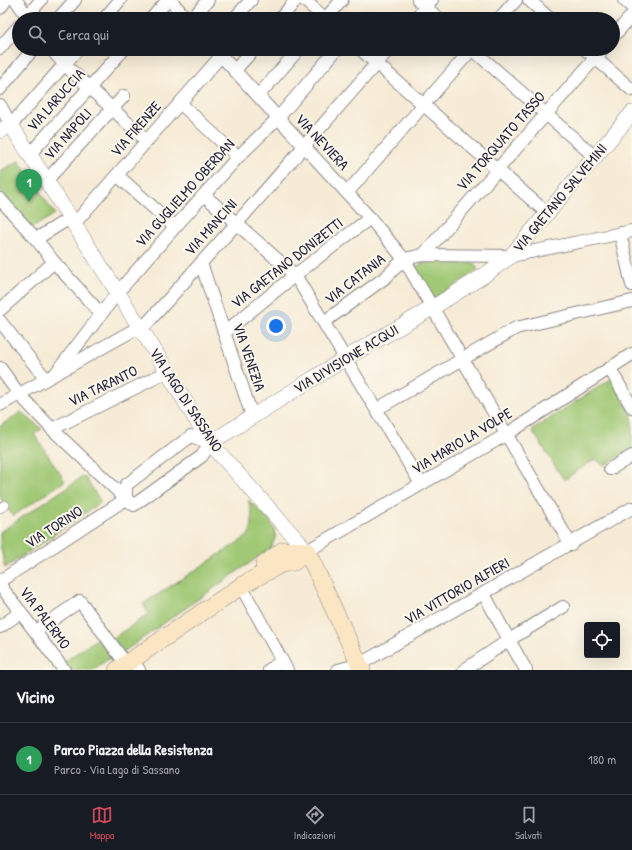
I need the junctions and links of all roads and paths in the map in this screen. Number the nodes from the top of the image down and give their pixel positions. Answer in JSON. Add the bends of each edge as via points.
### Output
{"nodes":[{"id":1,"x":6,"y":0,"type":"edge"},
{"id":2,"x":16,"y":0,"type":"edge"},
{"id":3,"x":41,"y":0,"type":"edge"},
{"id":4,"x":74,"y":0,"type":"edge"},
{"id":5,"x":120,"y":0,"type":"edge"},
{"id":6,"x":169,"y":0,"type":"edge"},
{"id":7,"x":208,"y":0,"type":"edge"},
{"id":8,"x":251,"y":0,"type":"edge"},
{"id":9,"x":296,"y":0,"type":"edge"},
{"id":10,"x":304,"y":0,"type":"edge"},
{"id":11,"x":342,"y":0,"type":"edge"},
{"id":12,"x":516,"y":0,"type":"edge"},
{"id":13,"x":529,"y":0,"type":"edge"},
{"id":14,"x":624,"y":0,"type":"edge"},
{"id":15,"x":425,"y":2,"type":"edge"},
{"id":16,"x":632,"y":7,"type":"edge"},
{"id":17,"x":0,"y":8,"type":"edge"},
{"id":18,"x":23,"y":12,"type":"edge"},
{"id":19,"x":32,"y":12,"type":"edge"},
{"id":20,"x":64,"y":12,"type":"edge"},
{"id":21,"x":110,"y":12,"type":"edge"},
{"id":22,"x":157,"y":12,"type":"edge"},
{"id":23,"x":180,"y":12,"type":"edge"},
{"id":24,"x":198,"y":12,"type":"edge"},
{"id":25,"x":240,"y":12,"type":"edge"},
{"id":26,"x":286,"y":12,"type":"edge"},
{"id":27,"x":318,"y":12,"type":"edge"},
{"id":28,"x":332,"y":12,"type":"edge"},
{"id":29,"x":420,"y":12,"type":"edge"},
{"id":30,"x":433,"y":12,"type":"edge"},
{"id":31,"x":505,"y":12,"type":"edge"},
{"id":32,"x":542,"y":12,"type":"edge"},
{"id":33,"x":632,"y":15,"type":"edge"},
{"id":34,"x":620,"y":29,"type":"edge"},
{"id":35,"x":12,"y":34,"type":"edge"},
{"id":36,"x":0,"y":48,"type":"edge"},
{"id":37,"x":27,"y":56,"type":"edge"},
{"id":38,"x":57,"y":56,"type":"edge"},
{"id":39,"x":71,"y":56,"type":"edge"},
{"id":40,"x":118,"y":56,"type":"edge"},
{"id":41,"x":215,"y":56,"type":"edge"},
{"id":42,"x":222,"y":56,"type":"edge"},
{"id":43,"x":248,"y":56,"type":"edge"},
{"id":44,"x":293,"y":56,"type":"edge"},
{"id":45,"x":331,"y":56,"type":"edge"},
{"id":46,"x":368,"y":56,"type":"edge"},
{"id":47,"x":382,"y":56,"type":"edge"},
{"id":48,"x":466,"y":56,"type":"edge"},
{"id":49,"x":480,"y":56,"type":"edge"},
{"id":50,"x":596,"y":56,"type":"edge"},
{"id":51,"x":602,"y":56,"type":"edge"},
{"id":52,"x":376,"y":63,"type":"junction"},
{"id":53,"x":64,"y":64,"type":"junction"},
{"id":54,"x":235,"y":70,"type":"junction"},
{"id":55,"x":89,"y":88,"type":"junction"},
{"id":56,"x":0,"y":89,"type":"edge"},
{"id":57,"x":632,"y":90,"type":"edge"},
{"id":58,"x":124,"y":96,"type":"dead end"},
{"id":59,"x":258,"y":96,"type":"junction"},
{"id":60,"x":180,"y":103,"type":"junction"},
{"id":61,"x":0,"y":105,"type":"edge"},
{"id":62,"x":424,"y":105,"type":"junction"},
{"id":63,"x":113,"y":109,"type":"junction"},
{"id":64,"x":632,"y":113,"type":"edge"},
{"id":65,"x":546,"y":114,"type":"junction"},
{"id":66,"x":278,"y":118,"type":"junction"},
{"id":67,"x":4,"y":128,"type":"edge"},
{"id":68,"x":146,"y":141,"type":"junction"},
{"id":69,"x":304,"y":146,"type":"junction"},
{"id":70,"x":29,"y":155,"type":"junction"},
{"id":71,"x":595,"y":156,"type":"junction"},
{"id":72,"x":238,"y":157,"type":"junction"},
{"id":73,"x":498,"y":169,"type":"junction"},
{"id":74,"x":117,"y":175,"type":"junction"},
{"id":75,"x":46,"y":181,"type":"junction"},
{"id":76,"x":347,"y":193,"type":"junction"},
{"id":77,"x":204,"y":195,"type":"junction"},
{"id":78,"x":0,"y":198,"type":"edge"},
{"id":79,"x":547,"y":213,"type":"junction"},
{"id":80,"x":370,"y":218,"type":"junction"},
{"id":81,"x":72,"y":221,"type":"junction"},
{"id":82,"x":237,"y":223,"type":"junction"},
{"id":83,"x":175,"y":227,"type":"junction"},
{"id":84,"x":626,"y":232,"type":"edge"},
{"id":85,"x":36,"y":240,"type":"junction"},
{"id":86,"x":423,"y":255,"type":"junction"},
{"id":87,"x":511,"y":256,"type":"junction"},
{"id":88,"x":404,"y":259,"type":"junction"},
{"id":89,"x":54,"y":262,"type":"junction"},
{"id":90,"x":201,"y":262,"type":"junction"},
{"id":91,"x":295,"y":275,"type":"junction"},
{"id":92,"x":483,"y":276,"type":"joint"},
{"id":93,"x":632,"y":285,"type":"edge"},
{"id":94,"x":118,"y":292,"type":"junction"},
{"id":95,"x":632,"y":301,"type":"edge"},
{"id":96,"x":432,"y":308,"type":"junction"},
{"id":97,"x":0,"y":310,"type":"edge"},
{"id":98,"x":101,"y":314,"type":"junction"},
{"id":99,"x":0,"y":322,"type":"edge"},
{"id":100,"x":324,"y":322,"type":"junction"},
{"id":101,"x":140,"y":328,"type":"junction"},
{"id":102,"x":224,"y":333,"type":"junction"},
{"id":103,"x":632,"y":354,"type":"edge"},
{"id":104,"x":346,"y":358,"type":"junction"},
{"id":105,"x":462,"y":359,"type":"junction"},
{"id":106,"x":0,"y":368,"type":"edge"},
{"id":107,"x":610,"y":369,"type":"junction"},
{"id":108,"x":56,"y":372,"type":"junction"},
{"id":109,"x":167,"y":372,"type":"junction"},
{"id":110,"x":45,"y":378,"type":"junction"},
{"id":111,"x":18,"y":394,"type":"junction"},
{"id":112,"x":0,"y":404,"type":"edge"},
{"id":113,"x":632,"y":407,"type":"edge"},
{"id":114,"x":377,"y":409,"type":"junction"},
{"id":115,"x":252,"y":416,"type":"junction"},
{"id":116,"x":52,"y":428,"type":"junction"},
{"id":117,"x":507,"y":434,"type":"junction"},
{"id":118,"x":210,"y":443,"type":"junction"},
{"id":119,"x":632,"y":456,"type":"edge"},
{"id":120,"x":610,"y":469,"type":"dead end"},
{"id":121,"x":422,"y":484,"type":"junction"},
{"id":122,"x":126,"y":499,"type":"junction"},
{"id":123,"x":632,"y":508,"type":"edge"},
{"id":124,"x":282,"y":523,"type":"junction"},
{"id":125,"x":571,"y":544,"type":"junction"},
{"id":126,"x":284,"y":550,"type":"junction"},
{"id":127,"x":307,"y":551,"type":"junction"},
{"id":128,"x":0,"y":581,"type":"edge"},
{"id":129,"x":0,"y":585,"type":"edge"},
{"id":130,"x":241,"y":586,"type":"junction"},
{"id":131,"x":484,"y":594,"type":"junction"},
{"id":132,"x":563,"y":607,"type":"dead end"},
{"id":133,"x":21,"y":612,"type":"junction"},
{"id":134,"x":0,"y":627,"type":"edge"},
{"id":135,"x":36,"y":632,"type":"junction"},
{"id":136,"x":510,"y":640,"type":"junction"},
{"id":137,"x":128,"y":666,"type":"edge"},
{"id":138,"x":284,"y":666,"type":"edge"},
{"id":139,"x":361,"y":667,"type":"edge"},
{"id":140,"x":64,"y":670,"type":"edge"},
{"id":141,"x":269,"y":670,"type":"edge"},
{"id":142,"x":338,"y":670,"type":"edge"},
{"id":143,"x":464,"y":670,"type":"edge"},
{"id":144,"x":526,"y":670,"type":"edge"}],
"edges":[{"from":1,"to":17,"type":"street"},
{"from":2,"to":18,"type":"street"},
{"from":3,"to":19,"type":"street"},
{"from":4,"to":20,"type":"street"},
{"from":5,"to":21,"type":"street"},
{"from":6,"to":22,"type":"street"},
{"from":6,"to":23,"type":"street"},
{"from":7,"to":24,"type":"street"},
{"from":8,"to":25,"type":"street"},
{"from":9,"to":26,"type":"street"},
{"from":10,"to":27,"type":"street"},
{"from":11,"to":28,"type":"street"},
{"from":12,"to":31,"type":"street"},
{"from":13,"to":32,"type":"street"},
{"from":14,"to":16,"type":"street"},
{"from":15,"to":29,"type":"street"},
{"from":15,"to":30,"type":"street"},
{"from":33,"to":34,"type":"street"},
{"from":35,"to":36,"type":"street"},
{"from":37,"to":56,"type":"street"},
{"from":38,"to":53,"type":"street"},
{"from":39,"to":53,"type":"street"},
{"from":40,"to":55,"type":"street","name":"VIA LARUCCIA"},
{"from":41,"to":60,"type":"street","name":"VIA FIRENZE"},
{"from":42,"to":54,"type":"street","name":"VIA NEVIERA"},
{"from":43,"to":54,"type":"street"},
{"from":44,"to":59,"type":"street"},
{"from":45,"to":66,"type":"street","name":"VIA GUGLIELMO OBERDAN"},
{"from":46,"to":52,"type":"street"},
{"from":47,"to":52,"type":"street","name":"VIA MANCINI"},
{"from":48,"to":62,"type":"street"},
{"from":49,"to":65,"type":"street"},
{"from":50,"to":65,"type":"street","name":"VIA TORQUATO TASSO"},
{"from":51,"to":57,"type":"street"},
{"from":52,"to":62,"type":"street"},
{"from":52,"to":69,"type":"street","name":"VIA MANCINI"},
{"from":53,"to":55,"type":"street"},
{"from":53,"to":67,"type":"street"},
{"from":54,"to":59,"type":"street","name":"VIA NEVIERA"},
{"from":55,"to":63,"type":"street"},
{"from":55,"to":70,"type":"street","name":"VIA LARUCCIA"},
{"from":58,"to":63,"type":"street","name":"VIA NAPOLI"},
{"from":59,"to":66,"type":"street","name":"VIA NEVIERA"},
{"from":60,"to":68,"type":"street","name":"VIA FIRENZE"},
{"from":60,"to":72,"type":"street"},
{"from":61,"to":67,"type":"street"},
{"from":62,"to":73,"type":"street"},
{"from":62,"to":76,"type":"street"},
{"from":63,"to":68,"type":"street"},
{"from":63,"to":75,"type":"street","name":"VIA NAPOLI"},
{"from":64,"to":71,"type":"street","name":"VIA GAETANO SALVEMINI"},
{"from":65,"to":71,"type":"street"},
{"from":65,"to":73,"type":"street","name":"VIA TORQUATO TASSO"},
{"from":66,"to":69,"type":"street","name":"VIA NEVIERA"},
{"from":66,"to":72,"type":"street","name":"VIA GUGLIELMO OBERDAN"},
{"from":67,"to":70,"type":"street","name":"VIA LAGO DI SASSANO"},
{"from":68,"to":74,"type":"street","name":"VIA FIRENZE"},
{"from":69,"to":76,"type":"street","name":"VIA NEVIERA"},
{"from":69,"to":82,"type":"street","name":"VIA MANCINI"},
{"from":70,"to":75,"type":"street","name":"VIA LAGO DI SASSANO"},
{"from":71,"to":79,"type":"street","name":"VIA GAETANO SALVEMINI"},
{"from":72,"to":77,"type":"street","name":"VIA GUGLIELMO OBERDAN"},
{"from":73,"to":79,"type":"street"},
{"from":73,"to":86,"type":"street","name":"VIA TORQUATO TASSO"},
{"from":74,"to":81,"type":"street","name":"VIA FIRENZE"},
{"from":74,"to":83,"type":"street"},
{"from":75,"to":81,"type":"street","name":"VIA LAGO DI SASSANO"},
{"from":76,"to":80,"type":"street","name":"VIA NEVIERA"},
{"from":77,"to":82,"type":"street"},
{"from":77,"to":83,"type":"street","name":"VIA GUGLIELMO OBERDAN"},
{"from":78,"to":85,"type":"street"},
{"from":79,"to":87,"type":"street","name":"VIA GAETANO SALVEMINI"},
{"from":80,"to":88,"type":"street","name":"VIA NEVIERA"},
{"from":80,"to":91,"type":"street","name":"VIA GAETANO DONIZETTI"},
{"from":81,"to":85,"type":"street","name":"VIA FIRENZE"},
{"from":81,"to":94,"type":"street","name":"VIA LAGO DI SASSANO"},
{"from":82,"to":90,"type":"street","name":"VIA MANCINI"},
{"from":82,"to":91,"type":"street"},
{"from":83,"to":94,"type":"street","name":"VIA GUGLIELMO OBERDAN"},
{"from":84,"to":87,"type":"street"},
{"from":84,"to":93,"type":"street"},
{"from":85,"to":89,"type":"street"},
{"from":86,"to":87,"type":"street"},
{"from":86,"to":88,"type":"street"},
{"from":87,"to":92,"type":"street","name":"VIA GAETANO SALVEMINI"},
{"from":88,"to":96,"type":"street","name":"VIA NEVIERA"},
{"from":88,"to":100,"type":"street","name":"VIA CATANIA","via":[[386,277]]},
{"from":89,"to":97,"type":"street"},
{"from":89,"to":98,"type":"street"},
{"from":90,"to":101,"type":"street","name":"VIA MANCINI"},
{"from":90,"to":102,"type":"street","name":"VIA VENEZIA"},
{"from":91,"to":100,"type":"street"},
{"from":91,"to":102,"type":"street","name":"VIA GAETANO DONIZETTI"},
{"from":92,"to":96,"type":"street","name":"VIA DIVISIONE ACQUI"},
{"from":94,"to":98,"type":"street","name":"VIA GUGLIELMO OBERDAN"},
{"from":94,"to":101,"type":"street","name":"VIA LAGO DI SASSANO"},
{"from":95,"to":105,"type":"street","via":[[516,328]]},
{"from":96,"to":104,"type":"street","name":"VIA DIVISIONE ACQUI"},
{"from":96,"to":105,"type":"street","name":"VIA NEVIERA"},
{"from":98,"to":108,"type":"street","name":"VIA GUGLIELMO OBERDAN"},
{"from":99,"to":110,"type":"street"},
{"from":100,"to":104,"type":"street"},
{"from":101,"to":108,"type":"street"},
{"from":101,"to":109,"type":"street","name":"VIA LAGO DI SASSANO"},
{"from":102,"to":115,"type":"street","name":"VIA VENEZIA"},
{"from":103,"to":107,"type":"street","name":"VIA MARIO LA VOLPE"},
{"from":104,"to":114,"type":"street"},
{"from":104,"to":115,"type":"street","name":"VIA DIVISIONE ACQUI"},
{"from":105,"to":114,"type":"street"},
{"from":105,"to":117,"type":"street","name":"VIA NEVIERA"},
{"from":106,"to":111,"type":"street"},
{"from":107,"to":113,"type":"street"},
{"from":107,"to":117,"type":"street","name":"VIA MARIO LA VOLPE"},
{"from":108,"to":110,"type":"street"},
{"from":109,"to":116,"type":"street","name":"VIA TARANTO"},
{"from":109,"to":118,"type":"street","name":"VIA LAGO DI SASSANO"},
{"from":110,"to":111,"type":"street"},
{"from":111,"to":112,"type":"street"},
{"from":111,"to":116,"type":"street"},
{"from":114,"to":121,"type":"street"},
{"from":115,"to":118,"type":"street","name":"VIA DIVISIONE ACQUI"},
{"from":116,"to":122,"type":"street"},
{"from":117,"to":121,"type":"street","name":"VIA MARIO LA VOLPE"},
{"from":117,"to":125,"type":"street","name":"VIA NEVIERA"},
{"from":118,"to":122,"type":"street","via":[[202,456],[134,505]]},
{"from":118,"to":122,"type":"street","via":[[191,436],[126,485]]},
{"from":118,"to":124,"type":"street","name":"VIA LAGO DI SASSANO"},
{"from":119,"to":120,"type":"street"},
{"from":121,"to":127,"type":"street","name":"VIA MARIO LA VOLPE"},
{"from":122,"to":128,"type":"street","name":"VIA TORINO"},
{"from":123,"to":125,"type":"street","name":"VIA VITTORIO ALFIERI"},
{"from":124,"to":126,"type":"street"},
{"from":124,"to":127,"type":"street","name":"VIA LAGO DI SASSANO"},
{"from":125,"to":131,"type":"street","name":"VIA VITTORIO ALFIERI"},
{"from":126,"to":127,"type":"main road"},
{"from":126,"to":130,"type":"main road","via":[[244,580]]},
{"from":127,"to":130,"type":"main road","via":[[294,562],[281,564]]},
{"from":127,"to":139,"type":"main road","name":"VIA LAGO DI SASSANO"},
{"from":129,"to":133,"type":"street","name":"VIA PALERMO"},
{"from":130,"to":137,"type":"main road"},
{"from":130,"to":138,"type":"street"},
{"from":131,"to":136,"type":"street"},
{"from":131,"to":139,"type":"street","name":"VIA VITTORIO ALFIERI"},
{"from":132,"to":136,"type":"street"},
{"from":133,"to":134,"type":"street"},
{"from":133,"to":135,"type":"street","name":"VIA PALERMO"},
{"from":135,"to":137,"type":"street","via":[[80,600]]},
{"from":135,"to":140,"type":"street","name":"VIA PALERMO"},
{"from":136,"to":143,"type":"street"},
{"from":136,"to":144,"type":"street"},
{"from":138,"to":141,"type":"street"},
{"from":139,"to":142,"type":"street","name":"VIA VITTORIO ALFIERI"}]}
